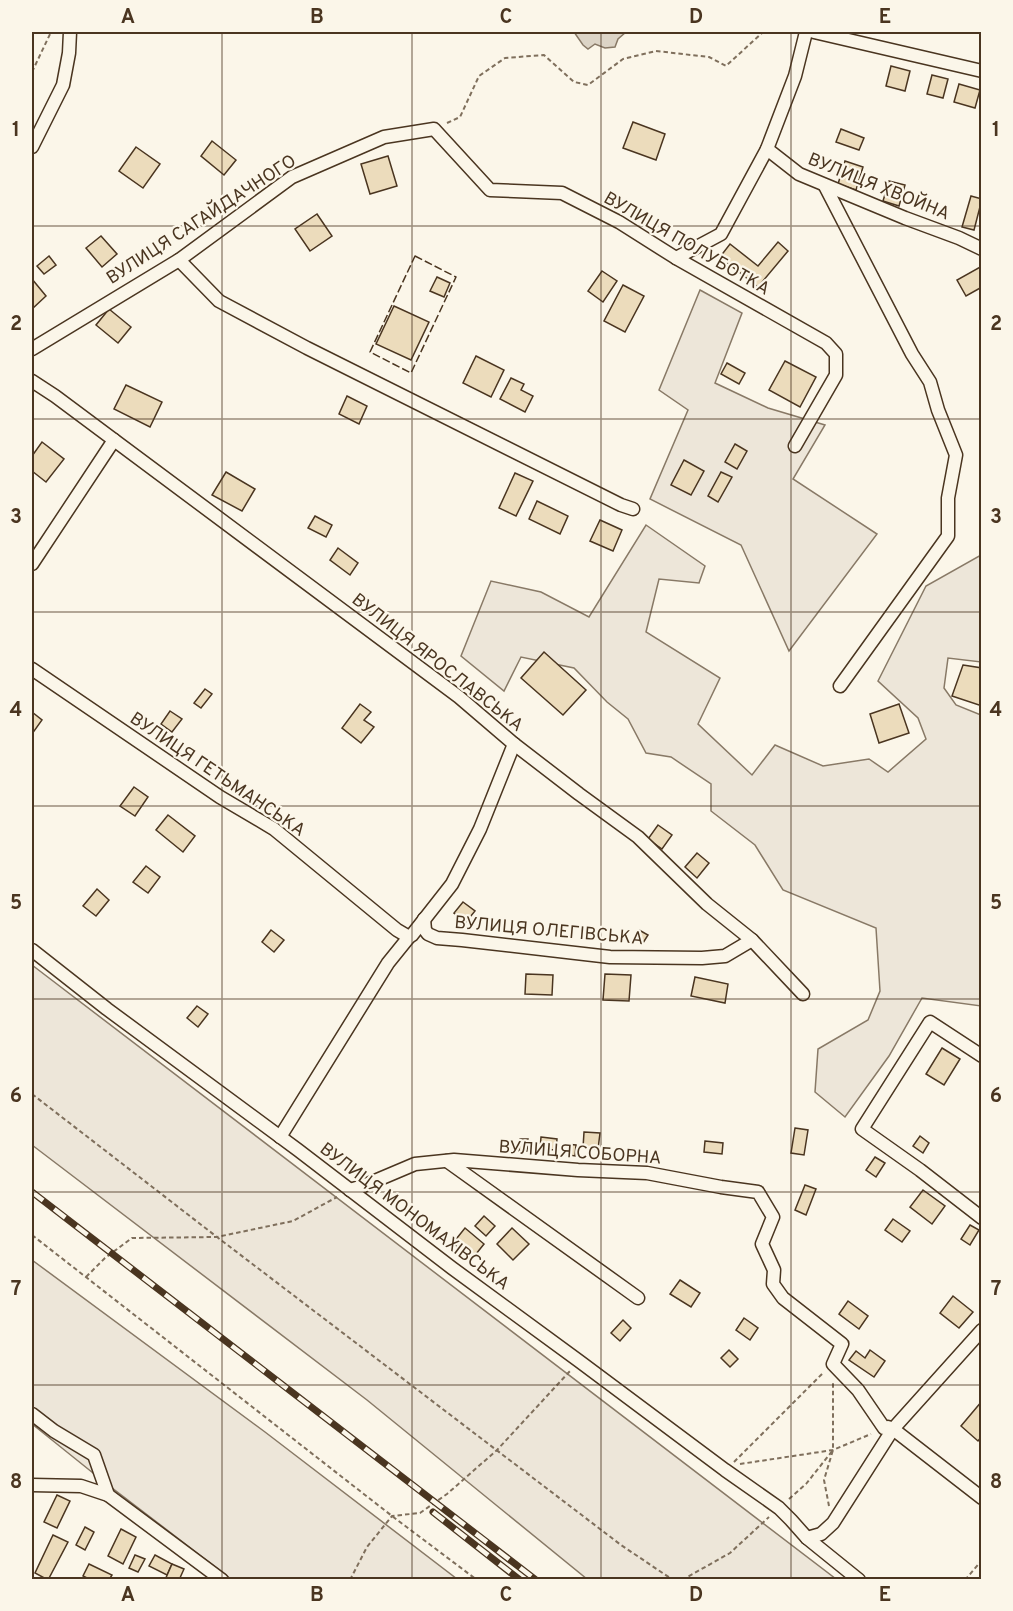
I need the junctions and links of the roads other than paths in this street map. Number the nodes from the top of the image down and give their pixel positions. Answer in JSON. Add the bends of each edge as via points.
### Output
{"nodes":[{"id":1,"x":70,"y":32,"type":"edge"},
{"id":2,"x":806,"y":32,"type":"edge"},
{"id":3,"x":813,"y":32,"type":"edge"},
{"id":4,"x":981,"y":71,"type":"edge"},
{"id":5,"x":434,"y":129,"type":"joint"},
{"id":6,"x":32,"y":147,"type":"edge"},
{"id":7,"x":767,"y":149,"type":"junction"},
{"id":8,"x":825,"y":186,"type":"junction"},
{"id":9,"x":981,"y":249,"type":"edge"},
{"id":10,"x":676,"y":258,"type":"junction"},
{"id":11,"x":178,"y":260,"type":"junction"},
{"id":12,"x":32,"y":349,"type":"edge"},
{"id":13,"x":32,"y":381,"type":"edge"},
{"id":14,"x":114,"y":440,"type":"junction"},
{"id":15,"x":795,"y":446,"type":"dead end"},
{"id":16,"x":633,"y":509,"type":"dead end"},
{"id":17,"x":32,"y":564,"type":"edge"},
{"id":18,"x":32,"y":669,"type":"edge"},
{"id":19,"x":840,"y":686,"type":"dead end"},
{"id":20,"x":514,"y":744,"type":"junction"},
{"id":21,"x":424,"y":919,"type":"junction"},
{"id":22,"x":408,"y":937,"type":"junction"},
{"id":23,"x":752,"y":940,"type":"junction"},
{"id":24,"x":32,"y":950,"type":"edge"},
{"id":25,"x":803,"y":994,"type":"dead end"},
{"id":26,"x":981,"y":1056,"type":"edge"},
{"id":27,"x":280,"y":1137,"type":"junction"},
{"id":28,"x":447,"y":1161,"type":"junction"},
{"id":29,"x":350,"y":1190,"type":"junction"},
{"id":30,"x":981,"y":1218,"type":"edge"},
{"id":31,"x":638,"y":1298,"type":"dead end"},
{"id":32,"x":981,"y":1330,"type":"edge"},
{"id":33,"x":32,"y":1414,"type":"edge"},
{"id":34,"x":889,"y":1428,"type":"junction"},
{"id":35,"x":32,"y":1485,"type":"edge"},
{"id":36,"x":108,"y":1495,"type":"junction"},
{"id":37,"x":981,"y":1498,"type":"edge"},
{"id":38,"x":832,"y":1523,"type":"junction"},
{"id":39,"x":807,"y":1538,"type":"junction"},
{"id":40,"x":838,"y":1562,"type":"junction"},
{"id":41,"x":222,"y":1580,"type":"edge"},
{"id":42,"x":860,"y":1580,"type":"edge"}],
"edges":[{"from":1,"to":6,"type":"street","via":[[63,85]]},
{"from":2,"to":7,"type":"street","via":[[795,76]]},
{"from":3,"to":4,"type":"street"},
{"from":5,"to":10,"type":"street","name":"ВУЛИЦЯ ПОЛУБОТКА","via":[[490,190],[562,194],[619,222]]},
{"from":5,"to":11,"type":"street","name":"ВУЛИЦЯ САГАЙДАЧНОГО","via":[[384,137],[292,177]]},
{"from":7,"to":8,"type":"street","name":"ВУЛИЦЯ ХВОЙНА","via":[[799,174]]},
{"from":7,"to":10,"type":"street","via":[[721,234]]},
{"from":8,"to":9,"type":"street","name":"ВУЛИЦЯ ХВОЙНА"},
{"from":8,"to":19,"type":"street","via":[[930,382],[956,455],[948,498],[948,536]]},
{"from":10,"to":15,"type":"street","name":"ВУЛИЦЯ ПОЛУБОТКА","via":[[826,343],[836,354],[836,375]]},
{"from":11,"to":12,"type":"street","name":"ВУЛИЦЯ САГАЙДАЧНОГО"},
{"from":11,"to":16,"type":"street","via":[[219,301]]},
{"from":13,"to":14,"type":"street","name":"ВУЛИЦЯ ЯРОСЛАВСЬКА"},
{"from":14,"to":17,"type":"street"},
{"from":14,"to":20,"type":"street","name":"ВУЛИЦЯ ЯРОСЛАВСЬКА","via":[[459,697]]},
{"from":18,"to":22,"type":"street","name":"ВУЛИЦЯ ГЕТЬМАНСЬКА","via":[[220,797],[274,829]]},
{"from":20,"to":21,"type":"street","name":"ВУЛИЦЯ ОЛЕГІВСЬКА","via":[[480,829],[452,884]]},
{"from":20,"to":23,"type":"street","name":"ВУЛИЦЯ ЯРОСЛАВСЬКА","via":[[638,837],[707,904]]},
{"from":21,"to":22,"type":"street","name":"ВУЛИЦЯ ОЛЕГІВСЬКА"},
{"from":21,"to":23,"type":"street","name":"ВУЛИЦЯ ОЛЕГІВСЬКА","via":[[425,930],[437,938],[610,957],[725,956]]},
{"from":22,"to":27,"type":"street","name":"ВУЛИЦЯ ОЛЕГІВСЬКА"},
{"from":23,"to":25,"type":"street","name":"ВУЛИЦЯ ЯРОСЛАВСЬКА"},
{"from":24,"to":27,"type":"street","name":"ВУЛИЦЯ МОНОМАХІВСЬКА"},
{"from":26,"to":30,"type":"street","via":[[930,1022],[862,1129]]},
{"from":27,"to":29,"type":"street","name":"ВУЛИЦЯ МОНОМАХІВСЬКА"},
{"from":28,"to":29,"type":"street","name":"ВУЛИЦЯ СОБОРНА","via":[[415,1164]]},
{"from":28,"to":31,"type":"street"},
{"from":28,"to":34,"type":"street","name":"ВУЛИЦЯ СОБОРНА","via":[[647,1173],[758,1192],[773,1217],[762,1244],[774,1270],[773,1284],[783,1298],[842,1344],[833,1364]]},
{"from":29,"to":39,"type":"street","name":"ВУЛИЦЯ МОНОМАХІВСЬКА","via":[[779,1508]]},
{"from":32,"to":34,"type":"street"},
{"from":33,"to":36,"type":"street","via":[[94,1455]]},
{"from":34,"to":37,"type":"street"},
{"from":34,"to":38,"type":"street"},
{"from":35,"to":36,"type":"street","via":[[81,1486]]},
{"from":36,"to":41,"type":"street"},
{"from":38,"to":39,"type":"street","via":[[821,1534]]},
{"from":38,"to":40,"type":"street","via":[[830,1542]]},
{"from":39,"to":40,"type":"street","name":"ВУЛИЦЯ МОНОМАХІВСЬКА"},
{"from":40,"to":42,"type":"street","name":"ВУЛИЦЯ МОНОМАХІВСЬКА"}]}
